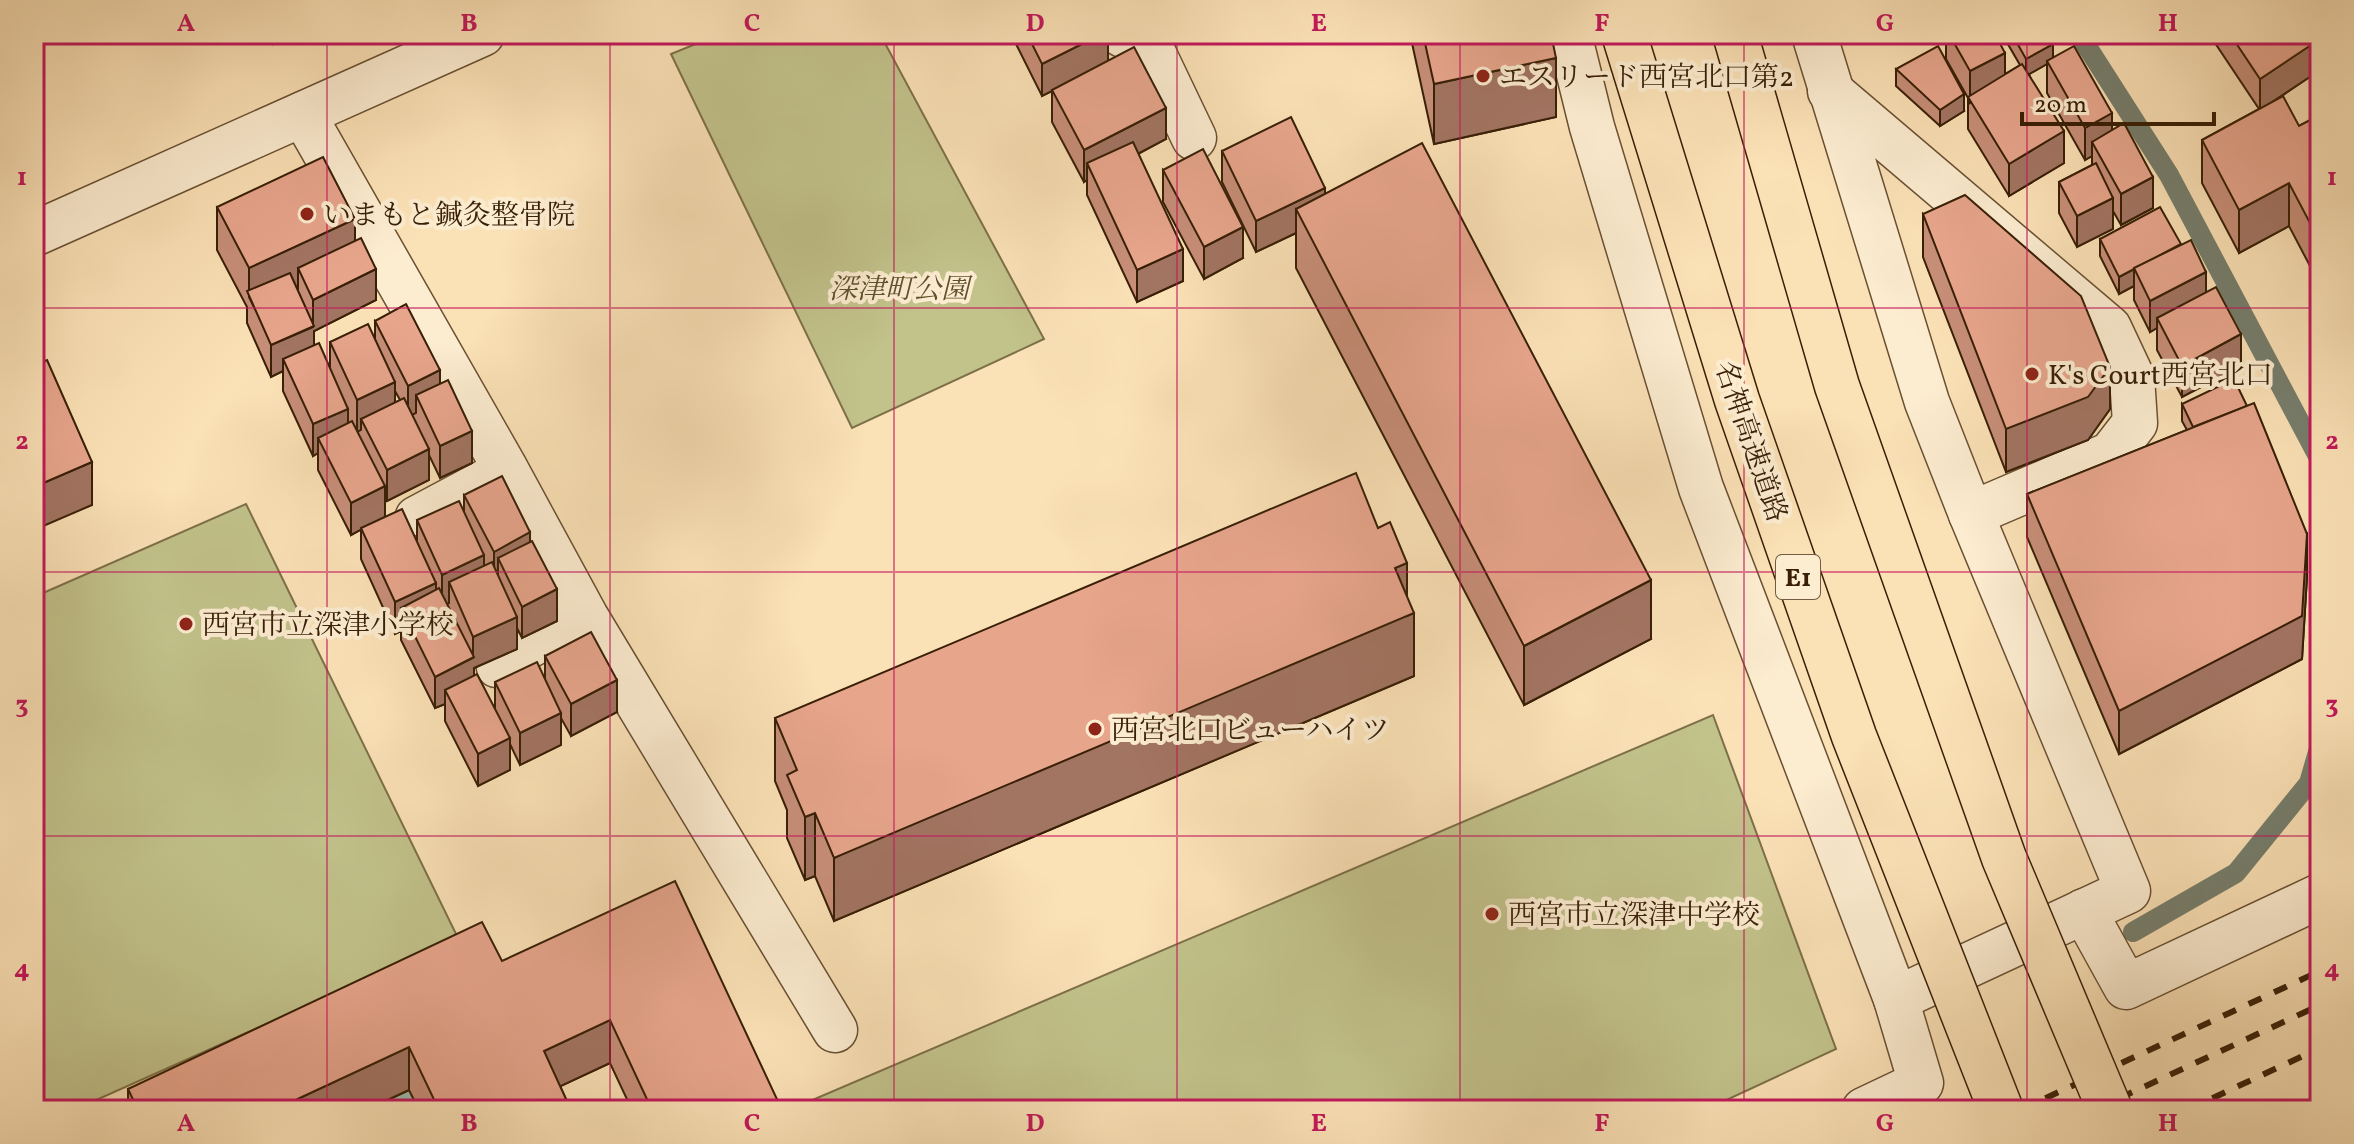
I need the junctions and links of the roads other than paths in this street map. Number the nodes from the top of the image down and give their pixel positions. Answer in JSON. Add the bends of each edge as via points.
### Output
{"nodes":[{"id":1,"x":482,"y":34,"type":"edge"},
{"id":2,"x":1121,"y":34,"type":"edge"},
{"id":3,"x":1569,"y":34,"type":"edge"},
{"id":4,"x":1624,"y":34,"type":"edge"},
{"id":5,"x":1735,"y":34,"type":"edge"},
{"id":6,"x":1814,"y":34,"type":"edge"},
{"id":7,"x":1830,"y":91,"type":"junction"},
{"id":8,"x":303,"y":114,"type":"junction"},
{"id":9,"x":1194,"y":138,"type":"dead end"},
{"id":10,"x":34,"y":234,"type":"edge"},
{"id":11,"x":505,"y":468,"type":"junction"},
{"id":12,"x":1971,"y":514,"type":"junction"},
{"id":13,"x":415,"y":516,"type":"dead end"},
{"id":14,"x":586,"y":617,"type":"junction"},
{"id":15,"x":496,"y":668,"type":"dead end"},
{"id":16,"x":2320,"y":896,"type":"edge"},
{"id":17,"x":2084,"y":911,"type":"junction"},
{"id":18,"x":1896,"y":999,"type":"junction"},
{"id":19,"x":835,"y":1030,"type":"dead end"},
{"id":20,"x":1864,"y":1110,"type":"edge"},
{"id":21,"x":2001,"y":1110,"type":"edge"},
{"id":22,"x":2110,"y":1110,"type":"edge"}],
"edges":[{"from":1,"to":8,"type":"street"},
{"from":2,"to":9,"type":"street","via":[[1152,50]]},
{"from":3,"to":18,"type":"street","via":[[1701,488]]},
{"from":4,"to":21,"type":"highway","name":"名神高速道路","number":"E1","bridge":true,"via":[[1737,400],[1854,736]]},
{"from":5,"to":22,"type":"highway","bridge":true,"via":[[1837,386],[2004,858]]},
{"from":6,"to":7,"type":"street"},
{"from":7,"to":12,"type":"street","via":[[1927,402]]},
{"from":7,"to":12,"type":"street","via":[[2109,328],[2132,377],[2135,423],[2111,454]]},
{"from":8,"to":10,"type":"street"},
{"from":8,"to":11,"type":"street"},
{"from":11,"to":13,"type":"lane"},
{"from":11,"to":14,"type":"street"},
{"from":12,"to":17,"type":"street","via":[[2128,891]]},
{"from":14,"to":15,"type":"lane"},
{"from":14,"to":19,"type":"street"},
{"from":16,"to":17,"type":"street","via":[[2126,987]]},
{"from":17,"to":18,"type":"street"},
{"from":18,"to":20,"type":"street","via":[[1921,1083]]}]}
